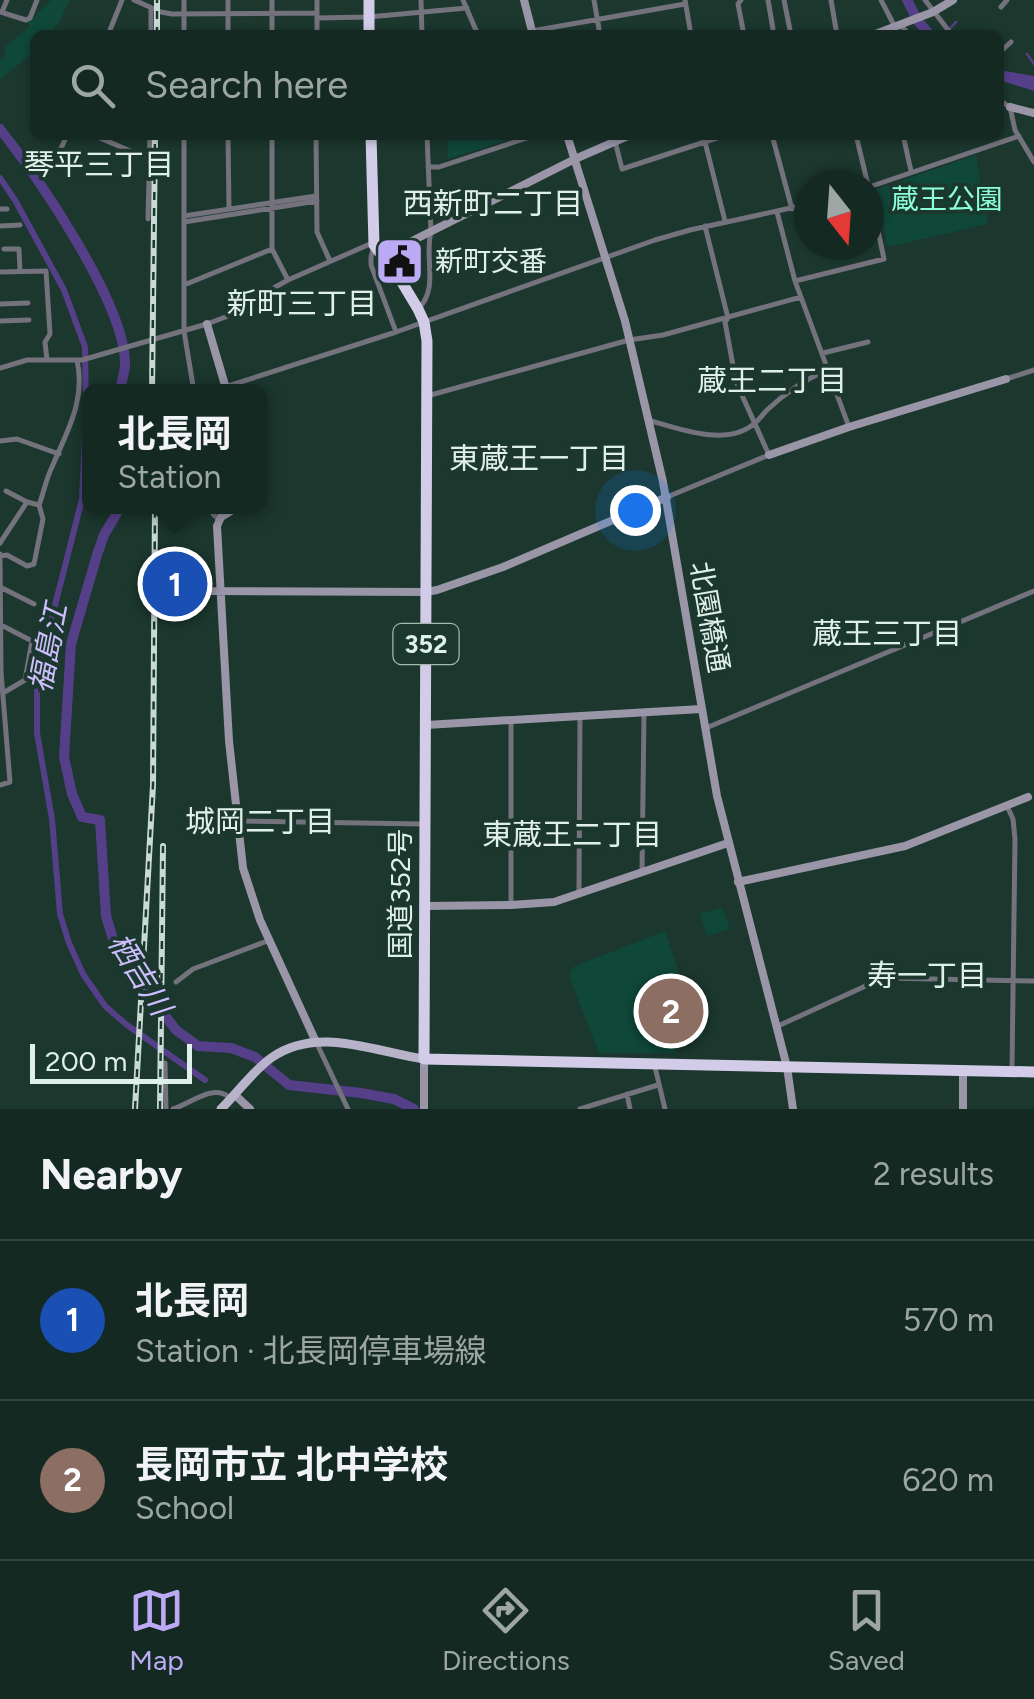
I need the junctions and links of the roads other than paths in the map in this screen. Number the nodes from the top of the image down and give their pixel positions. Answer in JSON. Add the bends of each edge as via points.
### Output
{"nodes":[{"id":1,"x":7,"y":0,"type":"edge"},
{"id":2,"x":38,"y":0,"type":"edge"},
{"id":3,"x":122,"y":0,"type":"edge"},
{"id":4,"x":134,"y":0,"type":"edge"},
{"id":5,"x":184,"y":0,"type":"edge"},
{"id":6,"x":228,"y":0,"type":"edge"},
{"id":7,"x":272,"y":0,"type":"edge"},
{"id":8,"x":318,"y":0,"type":"edge"},
{"id":9,"x":369,"y":0,"type":"edge"},
{"id":10,"x":421,"y":0,"type":"edge"},
{"id":11,"x":463,"y":0,"type":"edge"},
{"id":12,"x":524,"y":0,"type":"edge"},
{"id":13,"x":594,"y":0,"type":"edge"},
{"id":14,"x":740,"y":0,"type":"edge"},
{"id":15,"x":768,"y":0,"type":"edge"},
{"id":16,"x":784,"y":0,"type":"edge"},
{"id":17,"x":831,"y":0,"type":"edge"},
{"id":18,"x":880,"y":0,"type":"edge"},
{"id":19,"x":925,"y":0,"type":"edge"},
{"id":20,"x":953,"y":0,"type":"edge"},
{"id":21,"x":1007,"y":0,"type":"edge"},
{"id":22,"x":685,"y":2,"type":"edge"},
{"id":23,"x":1001,"y":7,"type":"dead end"},
{"id":24,"x":151,"y":8,"type":"junction"},
{"id":25,"x":467,"y":8,"type":"junction"},
{"id":26,"x":1,"y":12,"type":"edge"},
{"id":27,"x":420,"y":12,"type":"junction"},
{"id":28,"x":931,"y":12,"type":"junction"},
{"id":29,"x":184,"y":13,"type":"junction"},
{"id":30,"x":228,"y":13,"type":"junction"},
{"id":31,"x":272,"y":13,"type":"junction"},
{"id":32,"x":317,"y":16,"type":"junction"},
{"id":33,"x":368,"y":17,"type":"junction"},
{"id":34,"x":598,"y":20,"type":"junction"},
{"id":35,"x":900,"y":25,"type":"junction"},
{"id":36,"x":110,"y":30,"type":"edge"},
{"id":37,"x":151,"y":30,"type":"edge"},
{"id":38,"x":184,"y":30,"type":"edge"},
{"id":39,"x":228,"y":30,"type":"edge"},
{"id":40,"x":272,"y":30,"type":"edge"},
{"id":41,"x":317,"y":30,"type":"edge"},
{"id":42,"x":368,"y":30,"type":"edge"},
{"id":43,"x":422,"y":30,"type":"edge"},
{"id":44,"x":476,"y":30,"type":"edge"},
{"id":45,"x":531,"y":30,"type":"edge"},
{"id":46,"x":547,"y":30,"type":"edge"},
{"id":47,"x":599,"y":30,"type":"edge"},
{"id":48,"x":690,"y":30,"type":"edge"},
{"id":49,"x":743,"y":30,"type":"edge"},
{"id":50,"x":773,"y":30,"type":"edge"},
{"id":51,"x":789,"y":30,"type":"edge"},
{"id":52,"x":836,"y":30,"type":"edge"},
{"id":53,"x":886,"y":30,"type":"edge"},
{"id":54,"x":905,"y":30,"type":"edge"},
{"id":55,"x":948,"y":30,"type":"edge"},
{"id":56,"x":1011,"y":42,"type":"dead end"},
{"id":57,"x":1004,"y":48,"type":"edge"},
{"id":58,"x":1004,"y":103,"type":"edge"},
{"id":59,"x":1010,"y":107,"type":"junction"},
{"id":60,"x":1034,"y":113,"type":"edge"},
{"id":61,"x":1019,"y":136,"type":"junction"},
{"id":62,"x":65,"y":140,"type":"edge"},
{"id":63,"x":105,"y":140,"type":"edge"},
{"id":64,"x":150,"y":140,"type":"edge"},
{"id":65,"x":184,"y":140,"type":"edge"},
{"id":66,"x":228,"y":140,"type":"edge"},
{"id":67,"x":272,"y":140,"type":"edge"},
{"id":68,"x":316,"y":140,"type":"edge"},
{"id":69,"x":370,"y":140,"type":"edge"},
{"id":70,"x":427,"y":140,"type":"edge"},
{"id":71,"x":521,"y":140,"type":"edge"},
{"id":72,"x":569,"y":140,"type":"edge"},
{"id":73,"x":708,"y":140,"type":"edge"},
{"id":74,"x":773,"y":140,"type":"edge"},
{"id":75,"x":857,"y":140,"type":"edge"},
{"id":76,"x":905,"y":140,"type":"edge"},
{"id":77,"x":615,"y":141,"type":"joint"},
{"id":78,"x":704,"y":142,"type":"junction"},
{"id":79,"x":59,"y":153,"type":"dead end"},
{"id":80,"x":149,"y":156,"type":"junction"},
{"id":81,"x":574,"y":158,"type":"junction"},
{"id":82,"x":1034,"y":162,"type":"edge"},
{"id":83,"x":428,"y":168,"type":"junction"},
{"id":84,"x":865,"y":170,"type":"edge"},
{"id":85,"x":912,"y":172,"type":"junction"},
{"id":86,"x":884,"y":182,"type":"edge"},
{"id":87,"x":317,"y":199,"type":"junction"},
{"id":88,"x":272,"y":205,"type":"junction"},
{"id":89,"x":792,"y":209,"type":"joint"},
{"id":90,"x":228,"y":210,"type":"junction"},
{"id":91,"x":777,"y":212,"type":"junction"},
{"id":92,"x":184,"y":219,"type":"junction"},
{"id":93,"x":148,"y":220,"type":"dead end"},
{"id":94,"x":725,"y":222,"type":"junction"},
{"id":95,"x":20,"y":225,"type":"dead end"},
{"id":96,"x":0,"y":226,"type":"edge"},
{"id":97,"x":706,"y":226,"type":"junction"},
{"id":98,"x":431,"y":232,"type":"junction"},
{"id":99,"x":374,"y":245,"type":"junction"},
{"id":100,"x":272,"y":248,"type":"junction"},
{"id":101,"x":4,"y":249,"type":"dead end"},
{"id":102,"x":604,"y":257,"type":"junction"},
{"id":103,"x":880,"y":260,"type":"edge"},
{"id":104,"x":330,"y":261,"type":"junction"},
{"id":105,"x":0,"y":272,"type":"edge"},
{"id":106,"x":20,"y":272,"type":"junction"},
{"id":107,"x":288,"y":280,"type":"junction"},
{"id":108,"x":795,"y":282,"type":"junction"},
{"id":109,"x":184,"y":285,"type":"junction"},
{"id":110,"x":801,"y":297,"type":"junction"},
{"id":111,"x":28,"y":303,"type":"dead end"},
{"id":112,"x":0,"y":304,"type":"edge"},
{"id":113,"x":418,"y":309,"type":"junction"},
{"id":114,"x":728,"y":318,"type":"junction"},
{"id":115,"x":29,"y":320,"type":"dead end"},
{"id":116,"x":0,"y":321,"type":"edge"},
{"id":117,"x":424,"y":322,"type":"junction"},
{"id":118,"x":207,"y":324,"type":"junction"},
{"id":119,"x":184,"y":331,"type":"junction"},
{"id":120,"x":396,"y":332,"type":"junction"},
{"id":121,"x":629,"y":340,"type":"junction"},
{"id":122,"x":868,"y":342,"type":"dead end"},
{"id":123,"x":822,"y":353,"type":"junction"},
{"id":124,"x":47,"y":360,"type":"junction"},
{"id":125,"x":79,"y":360,"type":"junction"},
{"id":126,"x":0,"y":368,"type":"edge"},
{"id":127,"x":827,"y":370,"type":"junction"},
{"id":128,"x":1034,"y":370,"type":"edge"},
{"id":129,"x":1006,"y":379,"type":"joint"},
{"id":130,"x":193,"y":384,"type":"edge"},
{"id":131,"x":225,"y":384,"type":"edge"},
{"id":132,"x":241,"y":384,"type":"edge"},
{"id":133,"x":426,"y":396,"type":"junction"},
{"id":134,"x":647,"y":420,"type":"junction"},
{"id":135,"x":755,"y":424,"type":"junction"},
{"id":136,"x":849,"y":427,"type":"junction"},
{"id":137,"x":0,"y":440,"type":"edge"},
{"id":138,"x":59,"y":454,"type":"junction"},
{"id":139,"x":769,"y":455,"type":"junction"},
{"id":140,"x":6,"y":491,"type":"dead end"},
{"id":141,"x":666,"y":497,"type":"junction"},
{"id":142,"x":27,"y":502,"type":"junction"},
{"id":143,"x":40,"y":505,"type":"junction"},
{"id":144,"x":213,"y":514,"type":"edge"},
{"id":145,"x":227,"y":514,"type":"edge"},
{"id":146,"x":218,"y":520,"type":"junction"},
{"id":147,"x":0,"y":543,"type":"edge"},
{"id":148,"x":0,"y":555,"type":"edge"},
{"id":149,"x":192,"y":584,"type":"dead end"},
{"id":150,"x":2,"y":588,"type":"edge"},
{"id":151,"x":219,"y":591,"type":"junction"},
{"id":152,"x":426,"y":592,"type":"junction"},
{"id":153,"x":1034,"y":592,"type":"edge"},
{"id":154,"x":34,"y":604,"type":"dead end"},
{"id":155,"x":2,"y":624,"type":"edge"},
{"id":156,"x":0,"y":672,"type":"edge"},
{"id":157,"x":3,"y":693,"type":"junction"},
{"id":158,"x":2,"y":709,"type":"edge"},
{"id":159,"x":702,"y":709,"type":"junction"},
{"id":160,"x":644,"y":713,"type":"junction"},
{"id":161,"x":580,"y":716,"type":"junction"},
{"id":162,"x":511,"y":720,"type":"junction"},
{"id":163,"x":426,"y":726,"type":"junction"},
{"id":164,"x":706,"y":728,"type":"junction"},
{"id":165,"x":3,"y":747,"type":"edge"},
{"id":166,"x":0,"y":785,"type":"edge"},
{"id":167,"x":1031,"y":795,"type":"edge"},
{"id":168,"x":1007,"y":806,"type":"junction"},
{"id":169,"x":236,"y":821,"type":"junction"},
{"id":170,"x":425,"y":824,"type":"junction"},
{"id":171,"x":728,"y":843,"type":"junction"},
{"id":172,"x":642,"y":872,"type":"junction"},
{"id":173,"x":738,"y":882,"type":"junction"},
{"id":174,"x":579,"y":895,"type":"junction"},
{"id":175,"x":426,"y":906,"type":"junction"},
{"id":176,"x":512,"y":906,"type":"junction"},
{"id":177,"x":270,"y":940,"type":"junction"},
{"id":178,"x":1013,"y":981,"type":"junction"},
{"id":179,"x":176,"y":982,"type":"dead end"},
{"id":180,"x":1034,"y":982,"type":"edge"},
{"id":181,"x":777,"y":1026,"type":"junction"},
{"id":182,"x":316,"y":1042,"type":"junction"},
{"id":183,"x":424,"y":1059,"type":"junction"},
{"id":184,"x":165,"y":1064,"type":"dead end"},
{"id":185,"x":655,"y":1064,"type":"junction"},
{"id":186,"x":787,"y":1066,"type":"junction"},
{"id":187,"x":963,"y":1070,"type":"junction"},
{"id":188,"x":1012,"y":1071,"type":"junction"},
{"id":189,"x":1034,"y":1072,"type":"edge"},
{"id":190,"x":658,"y":1086,"type":"junction"},
{"id":191,"x":627,"y":1094,"type":"junction"},
{"id":192,"x":233,"y":1097,"type":"junction"},
{"id":193,"x":170,"y":1109,"type":"edge"},
{"id":194,"x":222,"y":1109,"type":"edge"},
{"id":195,"x":250,"y":1109,"type":"edge"},
{"id":196,"x":348,"y":1109,"type":"edge"},
{"id":197,"x":424,"y":1109,"type":"edge"},
{"id":198,"x":580,"y":1109,"type":"edge"},
{"id":199,"x":630,"y":1109,"type":"edge"},
{"id":200,"x":664,"y":1109,"type":"edge"},
{"id":201,"x":794,"y":1109,"type":"edge"},
{"id":202,"x":963,"y":1109,"type":"edge"}],
"edges":[{"from":1,"to":26,"type":"street"},
{"from":2,"to":26,"type":"street","via":[[26,20]]},
{"from":3,"to":36,"type":"street"},
{"from":4,"to":24,"type":"street"},
{"from":5,"to":29,"type":"street"},
{"from":6,"to":30,"type":"street"},
{"from":7,"to":31,"type":"street"},
{"from":8,"to":32,"type":"street"},
{"from":9,"to":33,"type":"highway"},
{"from":10,"to":27,"type":"street"},
{"from":11,"to":25,"type":"street"},
{"from":12,"to":45,"type":"street"},
{"from":13,"to":34,"type":"street"},
{"from":14,"to":49,"type":"street"},
{"from":15,"to":50,"type":"street"},
{"from":16,"to":51,"type":"street"},
{"from":17,"to":52,"type":"street"},
{"from":18,"to":35,"type":"street"},
{"from":19,"to":28,"type":"street"},
{"from":20,"to":28,"type":"street"},
{"from":21,"to":23,"type":"street"},
{"from":22,"to":34,"type":"street"},
{"from":22,"to":48,"type":"street"},
{"from":24,"to":29,"type":"street"},
{"from":24,"to":37,"type":"street"},
{"from":25,"to":27,"type":"street"},
{"from":25,"to":44,"type":"street"},
{"from":27,"to":33,"type":"street"},
{"from":27,"to":43,"type":"street"},
{"from":28,"to":35,"type":"street"},
{"from":28,"to":55,"type":"street"},
{"from":29,"to":30,"type":"street"},
{"from":29,"to":38,"type":"street"},
{"from":30,"to":31,"type":"street"},
{"from":30,"to":39,"type":"street"},
{"from":31,"to":32,"type":"street"},
{"from":31,"to":40,"type":"street"},
{"from":32,"to":33,"type":"street"},
{"from":32,"to":41,"type":"street"},
{"from":33,"to":42,"type":"highway"},
{"from":34,"to":46,"type":"street"},
{"from":34,"to":47,"type":"street"},
{"from":35,"to":53,"type":"street"},
{"from":35,"to":54,"type":"street"},
{"from":56,"to":57,"type":"street"},
{"from":58,"to":59,"type":"street"},
{"from":59,"to":60,"type":"street"},
{"from":59,"to":61,"type":"street"},
{"from":61,"to":82,"type":"street"},
{"from":61,"to":85,"type":"street"},
{"from":62,"to":79,"type":"street"},
{"from":63,"to":80,"type":"street"},
{"from":64,"to":80,"type":"street"},
{"from":65,"to":92,"type":"street"},
{"from":66,"to":90,"type":"street"},
{"from":67,"to":88,"type":"street"},
{"from":68,"to":87,"type":"street"},
{"from":69,"to":99,"type":"highway"},
{"from":70,"to":83,"type":"street"},
{"from":71,"to":83,"type":"street"},
{"from":72,"to":81,"type":"street","name":"北園橋通"},
{"from":73,"to":78,"type":"street"},
{"from":74,"to":89,"type":"street"},
{"from":75,"to":84,"type":"street"},
{"from":76,"to":85,"type":"street"},
{"from":77,"to":78,"type":"street","via":[[622,170]]},
{"from":77,"to":81,"type":"street"},
{"from":78,"to":94,"type":"street"},
{"from":80,"to":93,"type":"street"},
{"from":81,"to":98,"type":"street"},
{"from":81,"to":102,"type":"street","name":"北園橋通"},
{"from":83,"to":98,"type":"street"},
{"from":85,"to":86,"type":"street"},
{"from":87,"to":88,"type":"street"},
{"from":87,"to":104,"type":"street","via":[[317,232]]},
{"from":88,"to":90,"type":"street"},
{"from":88,"to":92,"type":"street"},
{"from":88,"to":100,"type":"street"},
{"from":89,"to":91,"type":"street"},
{"from":90,"to":92,"type":"street"},
{"from":91,"to":94,"type":"street"},
{"from":91,"to":108,"type":"street"},
{"from":92,"to":109,"type":"street"},
{"from":94,"to":97,"type":"street"},
{"from":95,"to":96,"type":"street"},
{"from":97,"to":102,"type":"street"},
{"from":97,"to":114,"type":"street"},
{"from":98,"to":99,"type":"street","via":[[388,249]]},
{"from":98,"to":113,"type":"street","via":[[430,293]]},
{"from":99,"to":104,"type":"street"},
{"from":99,"to":113,"type":"highway","name":"国道352号","number":"352"},
{"from":99,"to":120,"type":"street","via":[[372,265]]},
{"from":100,"to":107,"type":"street"},
{"from":100,"to":109,"type":"street"},
{"from":101,"to":106,"type":"street","via":[[19,248]]},
{"from":102,"to":117,"type":"street"},
{"from":102,"to":121,"type":"street","name":"北園橋通"},
{"from":103,"to":108,"type":"street"},
{"from":104,"to":107,"type":"street"},
{"from":105,"to":106,"type":"street"},
{"from":106,"to":124,"type":"street","via":[[46,271]]},
{"from":107,"to":118,"type":"street"},
{"from":108,"to":110,"type":"street"},
{"from":109,"to":119,"type":"street"},
{"from":110,"to":114,"type":"street"},
{"from":110,"to":123,"type":"street"},
{"from":111,"to":112,"type":"street"},
{"from":113,"to":117,"type":"highway","name":"国道352号","number":"352"},
{"from":114,"to":121,"type":"street"},
{"from":114,"to":135,"type":"street","via":[[736,382]]},
{"from":115,"to":116,"type":"street"},
{"from":117,"to":120,"type":"street"},
{"from":117,"to":133,"type":"highway","name":"国道352号","number":"352"},
{"from":118,"to":119,"type":"street"},
{"from":118,"to":131,"type":"street"},
{"from":119,"to":125,"type":"street"},
{"from":119,"to":130,"type":"street"},
{"from":120,"to":132,"type":"street"},
{"from":121,"to":133,"type":"street"},
{"from":121,"to":134,"type":"street","name":"北園橋通"},
{"from":122,"to":123,"type":"street"},
{"from":123,"to":127,"type":"street"},
{"from":124,"to":125,"type":"street"},
{"from":124,"to":126,"type":"street"},
{"from":125,"to":138,"type":"street","via":[[78,404]]},
{"from":127,"to":135,"type":"street","via":[[805,380]]},
{"from":127,"to":136,"type":"street"},
{"from":128,"to":129,"type":"street"},
{"from":129,"to":136,"type":"street"},
{"from":133,"to":152,"type":"highway","name":"国道352号","number":"352"},
{"from":134,"to":135,"type":"street","via":[[726,435]]},
{"from":134,"to":141,"type":"street","name":"北園橋通"},
{"from":135,"to":139,"type":"street"},
{"from":136,"to":139,"type":"street"},
{"from":137,"to":138,"type":"street"},
{"from":138,"to":143,"type":"street"},
{"from":139,"to":141,"type":"street"},
{"from":140,"to":142,"type":"street"},
{"from":141,"to":152,"type":"street","via":[[503,567]]},
{"from":141,"to":159,"type":"street","name":"北園橋通"},
{"from":142,"to":143,"type":"street"},
{"from":142,"to":147,"type":"street"},
{"from":143,"to":148,"type":"street","via":[[44,518],[34,564]]},
{"from":144,"to":146,"type":"street"},
{"from":145,"to":146,"type":"street"},
{"from":146,"to":151,"type":"street"},
{"from":148,"to":150,"type":"street"},
{"from":149,"to":151,"type":"street"},
{"from":150,"to":154,"type":"street"},
{"from":150,"to":155,"type":"street"},
{"from":151,"to":152,"type":"street"},
{"from":151,"to":169,"type":"street"},
{"from":152,"to":163,"type":"highway","name":"国道352号","number":"352"},
{"from":153,"to":164,"type":"street"},
{"from":155,"to":156,"type":"street"},
{"from":155,"to":157,"type":"street","via":[[32,641],[25,680]]},
{"from":156,"to":157,"type":"street"},
{"from":157,"to":158,"type":"street"},
{"from":158,"to":165,"type":"street"},
{"from":159,"to":160,"type":"street"},
{"from":159,"to":164,"type":"street","name":"北園橋通"},
{"from":160,"to":161,"type":"street"},
{"from":160,"to":172,"type":"street"},
{"from":161,"to":162,"type":"street"},
{"from":161,"to":174,"type":"street"},
{"from":162,"to":163,"type":"street"},
{"from":162,"to":176,"type":"street"},
{"from":163,"to":170,"type":"highway","name":"国道352号","number":"352"},
{"from":164,"to":171,"type":"street","name":"北園橋通"},
{"from":165,"to":166,"type":"street","via":[[10,782]]},
{"from":167,"to":168,"type":"street"},
{"from":168,"to":173,"type":"street","via":[[905,846]]},
{"from":168,"to":178,"type":"street","via":[[1016,840]]},
{"from":169,"to":170,"type":"street"},
{"from":169,"to":177,"type":"street","via":[[243,868]]},
{"from":170,"to":175,"type":"highway","name":"国道352号","number":"352"},
{"from":171,"to":172,"type":"street"},
{"from":171,"to":173,"type":"street","name":"北園橋通"},
{"from":172,"to":174,"type":"street"},
{"from":173,"to":181,"type":"street","name":"北園橋通"},
{"from":174,"to":176,"type":"street"},
{"from":175,"to":176,"type":"street"},
{"from":175,"to":183,"type":"highway","name":"国道352号","number":"352"},
{"from":177,"to":179,"type":"street"},
{"from":177,"to":182,"type":"street"},
{"from":178,"to":180,"type":"street"},
{"from":178,"to":181,"type":"street","via":[[883,978]]},
{"from":178,"to":188,"type":"street"},
{"from":181,"to":186,"type":"street","name":"北園橋通"},
{"from":182,"to":183,"type":"main road"},
{"from":182,"to":192,"type":"main road","via":[[282,1051]]},
{"from":182,"to":196,"type":"street"},
{"from":183,"to":185,"type":"highway"},
{"from":183,"to":197,"type":"street"},
{"from":184,"to":193,"type":"street"},
{"from":185,"to":186,"type":"highway"},
{"from":185,"to":190,"type":"street"},
{"from":186,"to":187,"type":"highway"},
{"from":186,"to":201,"type":"street","name":"北園橋通"},
{"from":187,"to":188,"type":"highway"},
{"from":187,"to":202,"type":"street"},
{"from":188,"to":189,"type":"highway"},
{"from":190,"to":191,"type":"street"},
{"from":190,"to":200,"type":"street"},
{"from":191,"to":198,"type":"street"},
{"from":191,"to":199,"type":"street"},
{"from":192,"to":193,"type":"street","via":[[214,1091]]},
{"from":192,"to":194,"type":"main road"},
{"from":192,"to":195,"type":"street"}]}
